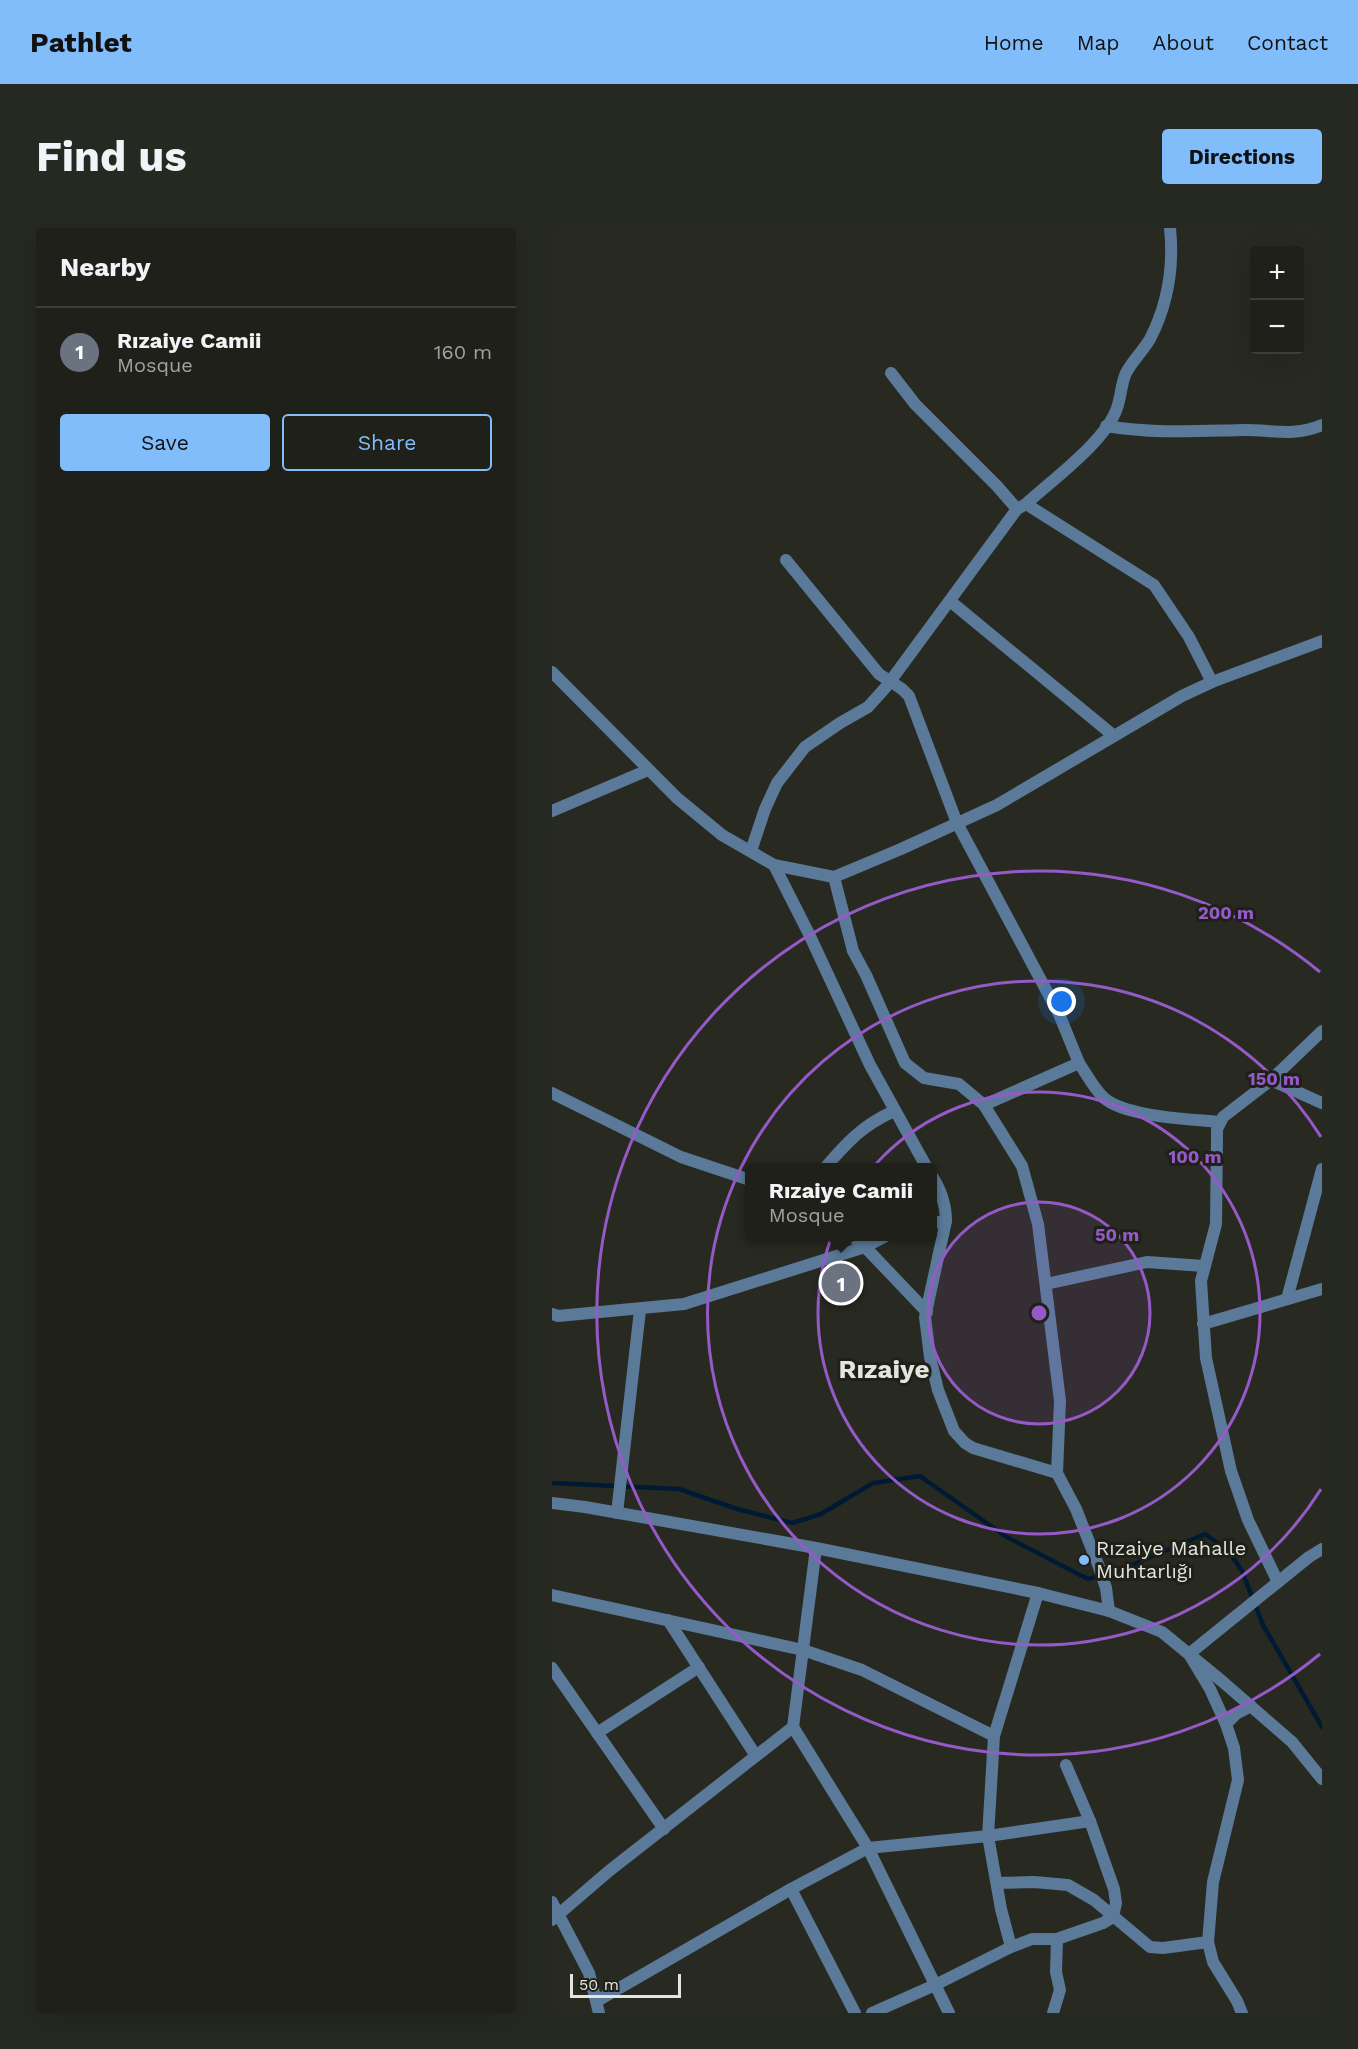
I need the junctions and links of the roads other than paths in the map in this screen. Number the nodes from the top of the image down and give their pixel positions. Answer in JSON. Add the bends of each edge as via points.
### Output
{"nodes":[{"id":1,"x":1170,"y":228,"type":"edge"},
{"id":2,"x":891,"y":374,"type":"dead end"},
{"id":3,"x":1106,"y":426,"type":"junction"},
{"id":4,"x":1321,"y":427,"type":"edge"},
{"id":5,"x":1021,"y":506,"type":"junction"},
{"id":6,"x":786,"y":560,"type":"dead end"},
{"id":7,"x":950,"y":601,"type":"junction"},
{"id":8,"x":1322,"y":641,"type":"edge"},
{"id":9,"x":552,"y":672,"type":"edge"},
{"id":10,"x":1212,"y":682,"type":"junction"},
{"id":11,"x":889,"y":683,"type":"junction"},
{"id":12,"x":1114,"y":736,"type":"junction"},
{"id":13,"x":648,"y":770,"type":"junction"},
{"id":14,"x":552,"y":811,"type":"edge"},
{"id":15,"x":957,"y":824,"type":"junction"},
{"id":16,"x":751,"y":851,"type":"junction"},
{"id":17,"x":774,"y":865,"type":"junction"},
{"id":18,"x":834,"y":877,"type":"junction"},
{"id":19,"x":1322,"y":1031,"type":"edge"},
{"id":20,"x":1079,"y":1064,"type":"junction"},
{"id":21,"x":1271,"y":1080,"type":"junction"},
{"id":22,"x":552,"y":1093,"type":"edge"},
{"id":23,"x":1322,"y":1103,"type":"edge"},
{"id":24,"x":984,"y":1104,"type":"junction"},
{"id":25,"x":894,"y":1111,"type":"junction"},
{"id":26,"x":1219,"y":1122,"type":"junction"},
{"id":27,"x":829,"y":1163,"type":"edge"},
{"id":28,"x":925,"y":1163,"type":"edge"},
{"id":29,"x":1322,"y":1169,"type":"edge"},
{"id":30,"x":745,"y":1177,"type":"edge"},
{"id":31,"x":937,"y":1185,"type":"edge"},
{"id":32,"x":1316,"y":1212,"type":"edge"},
{"id":33,"x":946,"y":1221,"type":"junction"},
{"id":34,"x":937,"y":1222,"type":"edge"},
{"id":35,"x":857,"y":1241,"type":"edge"},
{"id":36,"x":876,"y":1241,"type":"edge"},
{"id":37,"x":865,"y":1247,"type":"junction"},
{"id":38,"x":1204,"y":1266,"type":"junction"},
{"id":39,"x":1046,"y":1284,"type":"junction"},
{"id":40,"x":1322,"y":1289,"type":"edge"},
{"id":41,"x":1287,"y":1299,"type":"junction"},
{"id":42,"x":640,"y":1310,"type":"junction"},
{"id":43,"x":927,"y":1312,"type":"junction"},
{"id":44,"x":552,"y":1314,"type":"edge"},
{"id":45,"x":1203,"y":1324,"type":"junction"},
{"id":46,"x":1057,"y":1473,"type":"junction"},
{"id":47,"x":552,"y":1503,"type":"edge"},
{"id":48,"x":617,"y":1513,"type":"junction"},
{"id":49,"x":816,"y":1548,"type":"junction"},
{"id":50,"x":1322,"y":1549,"type":"edge"},
{"id":51,"x":1278,"y":1582,"type":"junction"},
{"id":52,"x":1038,"y":1593,"type":"junction"},
{"id":53,"x":552,"y":1595,"type":"edge"},
{"id":54,"x":1109,"y":1611,"type":"junction"},
{"id":55,"x":668,"y":1620,"type":"junction"},
{"id":56,"x":803,"y":1650,"type":"junction"},
{"id":57,"x":1189,"y":1654,"type":"junction"},
{"id":58,"x":699,"y":1667,"type":"junction"},
{"id":59,"x":552,"y":1668,"type":"edge"},
{"id":60,"x":1251,"y":1706,"type":"junction"},
{"id":61,"x":1226,"y":1724,"type":"junction"},
{"id":62,"x":793,"y":1727,"type":"junction"},
{"id":63,"x":597,"y":1733,"type":"junction"},
{"id":64,"x":994,"y":1736,"type":"junction"},
{"id":65,"x":756,"y":1756,"type":"junction"},
{"id":66,"x":1066,"y":1766,"type":"dead end"},
{"id":67,"x":1322,"y":1779,"type":"edge"},
{"id":68,"x":1090,"y":1821,"type":"junction"},
{"id":69,"x":664,"y":1829,"type":"junction"},
{"id":70,"x":988,"y":1836,"type":"junction"},
{"id":71,"x":868,"y":1848,"type":"junction"},
{"id":72,"x":997,"y":1883,"type":"junction"},
{"id":73,"x":790,"y":1889,"type":"junction"},
{"id":74,"x":554,"y":1912,"type":"edge"},
{"id":75,"x":1113,"y":1917,"type":"junction"},
{"id":76,"x":1057,"y":1939,"type":"junction"},
{"id":77,"x":1208,"y":1942,"type":"junction"},
{"id":78,"x":1011,"y":1947,"type":"junction"},
{"id":79,"x":935,"y":1985,"type":"junction"},
{"id":80,"x":598,"y":2007,"type":"edge"},
{"id":81,"x":855,"y":2013,"type":"edge"},
{"id":82,"x":872,"y":2013,"type":"edge"},
{"id":83,"x":949,"y":2013,"type":"edge"},
{"id":84,"x":1053,"y":2013,"type":"edge"},
{"id":85,"x":1242,"y":2013,"type":"edge"}],
"edges":[{"from":1,"to":3,"type":"street","via":[[1172,261],[1159,318],[1150,339],[1127,371],[1117,409]]},
{"from":2,"to":5,"type":"street","via":[[915,404]]},
{"from":3,"to":4,"type":"street","via":[[1137,431],[1248,430],[1280,434]]},
{"from":3,"to":5,"type":"street","via":[[1095,442]]},
{"from":5,"to":7,"type":"street"},
{"from":5,"to":10,"type":"street","via":[[1154,585],[1189,637]]},
{"from":6,"to":11,"type":"street"},
{"from":7,"to":11,"type":"street"},
{"from":7,"to":12,"type":"street"},
{"from":8,"to":10,"type":"street"},
{"from":9,"to":13,"type":"street"},
{"from":10,"to":12,"type":"street"},
{"from":11,"to":15,"type":"street","via":[[909,696]]},
{"from":11,"to":16,"type":"street","via":[[868,707],[805,747],[777,783]]},
{"from":12,"to":15,"type":"street"},
{"from":13,"to":14,"type":"street"},
{"from":13,"to":16,"type":"street","via":[[722,835]]},
{"from":15,"to":18,"type":"street"},
{"from":15,"to":20,"type":"street","via":[[1059,1014]]},
{"from":16,"to":17,"type":"street"},
{"from":17,"to":18,"type":"street"},
{"from":17,"to":25,"type":"street"},
{"from":18,"to":24,"type":"street","via":[[853,951],[905,1063],[924,1078],[959,1084]]},
{"from":19,"to":21,"type":"street"},
{"from":20,"to":24,"type":"street"},
{"from":20,"to":26,"type":"street","via":[[1097,1091],[1119,1108]]},
{"from":21,"to":23,"type":"street"},
{"from":21,"to":26,"type":"street"},
{"from":22,"to":30,"type":"street","via":[[681,1157]]},
{"from":24,"to":39,"type":"street","via":[[1022,1166],[1038,1224]]},
{"from":25,"to":27,"type":"street","via":[[857,1132]]},
{"from":25,"to":28,"type":"street"},
{"from":26,"to":38,"type":"street","via":[[1218,1212]]},
{"from":29,"to":32,"type":"street"},
{"from":31,"to":33,"type":"street"},
{"from":32,"to":41,"type":"street"},
{"from":33,"to":34,"type":"street"},
{"from":33,"to":43,"type":"street"},
{"from":35,"to":37,"type":"street"},
{"from":36,"to":37,"type":"street"},
{"from":37,"to":42,"type":"street","via":[[684,1305]]},
{"from":37,"to":43,"type":"street"},
{"from":38,"to":39,"type":"street","via":[[1147,1262]]},
{"from":38,"to":45,"type":"street","via":[[1200,1293]]},
{"from":39,"to":46,"type":"street","via":[[1060,1401]]},
{"from":40,"to":41,"type":"street"},
{"from":41,"to":45,"type":"street"},
{"from":42,"to":44,"type":"street"},
{"from":42,"to":48,"type":"street"},
{"from":43,"to":46,"type":"street","via":[[930,1357],[938,1390],[958,1437],[973,1448]]},
{"from":45,"to":51,"type":"street","via":[[1206,1358],[1231,1471],[1248,1520]]},
{"from":46,"to":54,"type":"street","via":[[1099,1567]]},
{"from":47,"to":48,"type":"street"},
{"from":48,"to":49,"type":"street"},
{"from":49,"to":52,"type":"street"},
{"from":49,"to":56,"type":"street"},
{"from":50,"to":51,"type":"street"},
{"from":51,"to":57,"type":"street"},
{"from":52,"to":54,"type":"street"},
{"from":52,"to":64,"type":"street"},
{"from":53,"to":55,"type":"street"},
{"from":54,"to":57,"type":"street","via":[[1162,1632]]},
{"from":55,"to":56,"type":"street"},
{"from":55,"to":58,"type":"street"},
{"from":56,"to":62,"type":"street"},
{"from":56,"to":64,"type":"street","via":[[862,1670]]},
{"from":57,"to":60,"type":"street"},
{"from":57,"to":61,"type":"street"},
{"from":58,"to":63,"type":"street"},
{"from":58,"to":65,"type":"street"},
{"from":59,"to":63,"type":"street"},
{"from":60,"to":61,"type":"street","via":[[1236,1713]]},
{"from":60,"to":67,"type":"street","via":[[1292,1742]]},
{"from":61,"to":77,"type":"street","via":[[1238,1780],[1213,1882]]},
{"from":62,"to":65,"type":"street"},
{"from":62,"to":71,"type":"street"},
{"from":63,"to":69,"type":"street"},
{"from":64,"to":70,"type":"street"},
{"from":65,"to":69,"type":"street"},
{"from":66,"to":68,"type":"street"},
{"from":68,"to":70,"type":"street"},
{"from":68,"to":75,"type":"street","via":[[1116,1896]]},
{"from":69,"to":74,"type":"street"},
{"from":70,"to":71,"type":"street"},
{"from":70,"to":72,"type":"street"},
{"from":71,"to":73,"type":"street"},
{"from":71,"to":79,"type":"street"},
{"from":72,"to":75,"type":"street","via":[[1068,1885]]},
{"from":72,"to":78,"type":"street"},
{"from":73,"to":80,"type":"street"},
{"from":73,"to":81,"type":"street"},
{"from":74,"to":80,"type":"street","via":[[589,1973]]},
{"from":75,"to":76,"type":"street"},
{"from":75,"to":77,"type":"street","via":[[1150,1947]]},
{"from":76,"to":78,"type":"street","via":[[1032,1939]]},
{"from":76,"to":84,"type":"street","via":[[1060,1990]]},
{"from":77,"to":85,"type":"street","via":[[1213,1962]]},
{"from":78,"to":79,"type":"street"},
{"from":79,"to":82,"type":"street"},
{"from":79,"to":83,"type":"street"}]}
